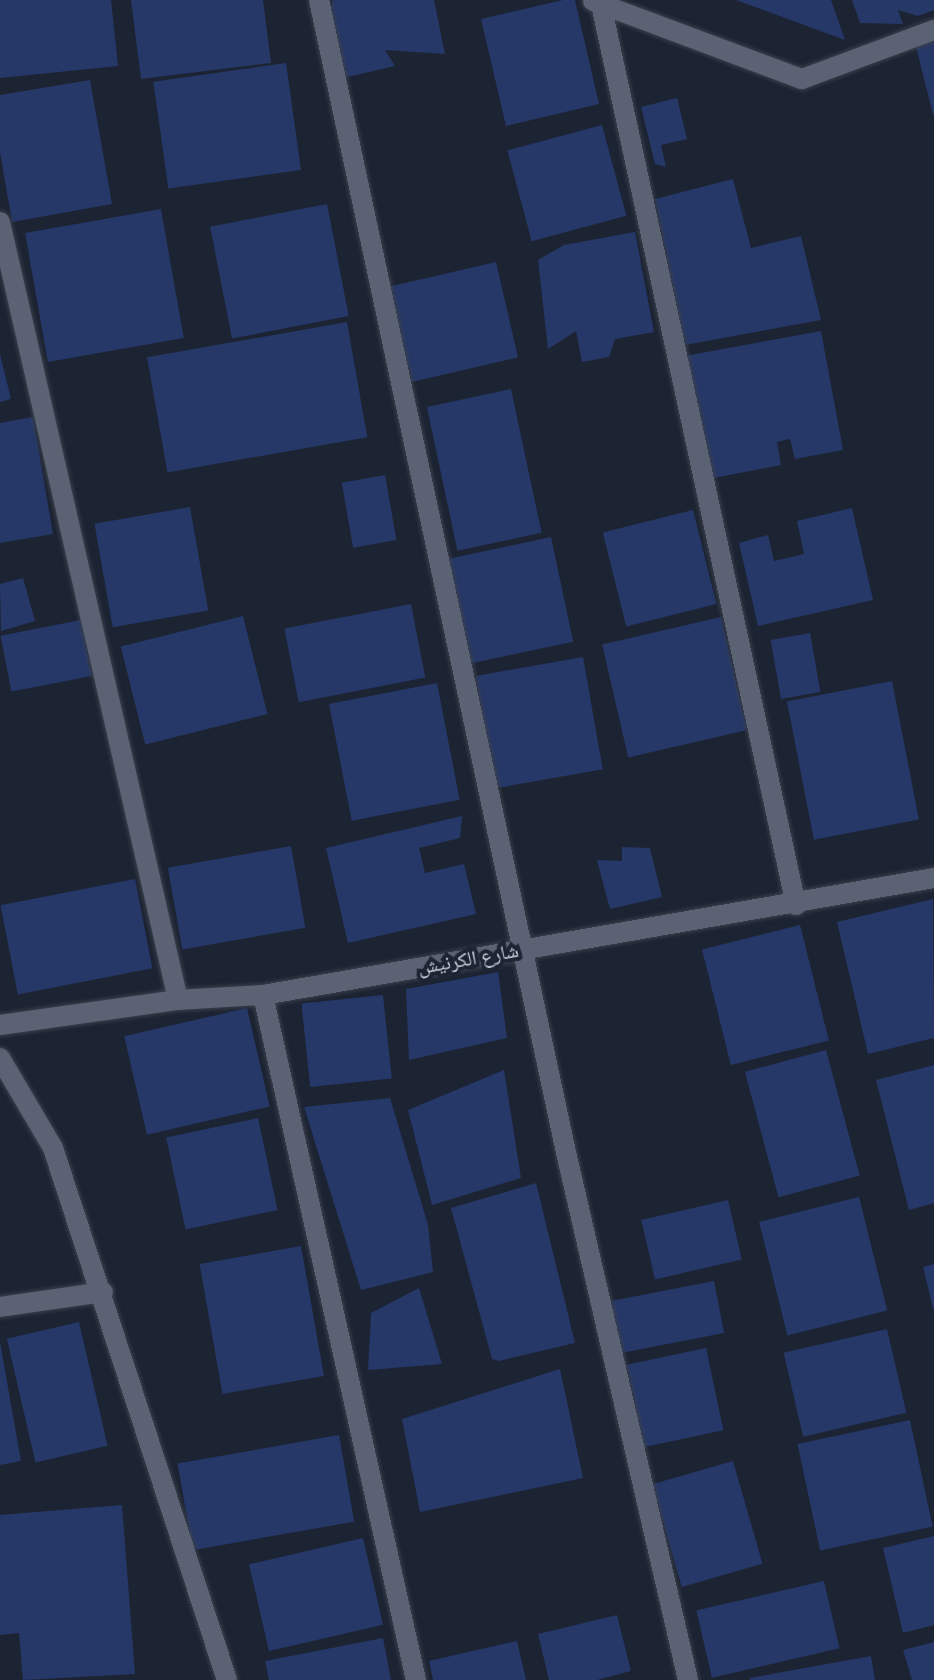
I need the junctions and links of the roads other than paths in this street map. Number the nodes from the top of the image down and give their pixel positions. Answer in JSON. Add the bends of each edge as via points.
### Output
{"nodes":[{"id":1,"x":319,"y":0,"type":"edge"},
{"id":2,"x":596,"y":2,"type":"edge"},
{"id":3,"x":934,"y":30,"type":"edge"},
{"id":4,"x":0,"y":222,"type":"edge"},
{"id":5,"x":934,"y":878,"type":"edge"},
{"id":6,"x":796,"y":905,"type":"junction"},
{"id":7,"x":523,"y":948,"type":"junction"},
{"id":8,"x":263,"y":995,"type":"junction"},
{"id":9,"x":178,"y":1000,"type":"junction"},
{"id":10,"x":0,"y":1025,"type":"edge"},
{"id":11,"x":0,"y":1058,"type":"edge"},
{"id":12,"x":103,"y":1292,"type":"junction"},
{"id":13,"x":0,"y":1307,"type":"edge"},
{"id":14,"x":227,"y":1680,"type":"edge"},
{"id":15,"x":416,"y":1680,"type":"edge"},
{"id":16,"x":688,"y":1680,"type":"edge"}],
"edges":[{"from":1,"to":7,"type":"street"},
{"from":2,"to":3,"type":"street","via":[[802,79]]},
{"from":2,"to":6,"type":"street"},
{"from":4,"to":9,"type":"street"},
{"from":5,"to":6,"type":"street","name":"شارع الكرنيش"},
{"from":6,"to":7,"type":"street","name":"شارع الكرنيش"},
{"from":7,"to":8,"type":"street","name":"شارع الكرنيش"},
{"from":7,"to":16,"type":"street"},
{"from":8,"to":9,"type":"street","name":"شارع الكرنيش"},
{"from":8,"to":15,"type":"street"},
{"from":9,"to":10,"type":"street","name":"شارع الكرنيش"},
{"from":11,"to":12,"type":"street","via":[[53,1148]]},
{"from":12,"to":13,"type":"street"},
{"from":12,"to":14,"type":"street"}]}
